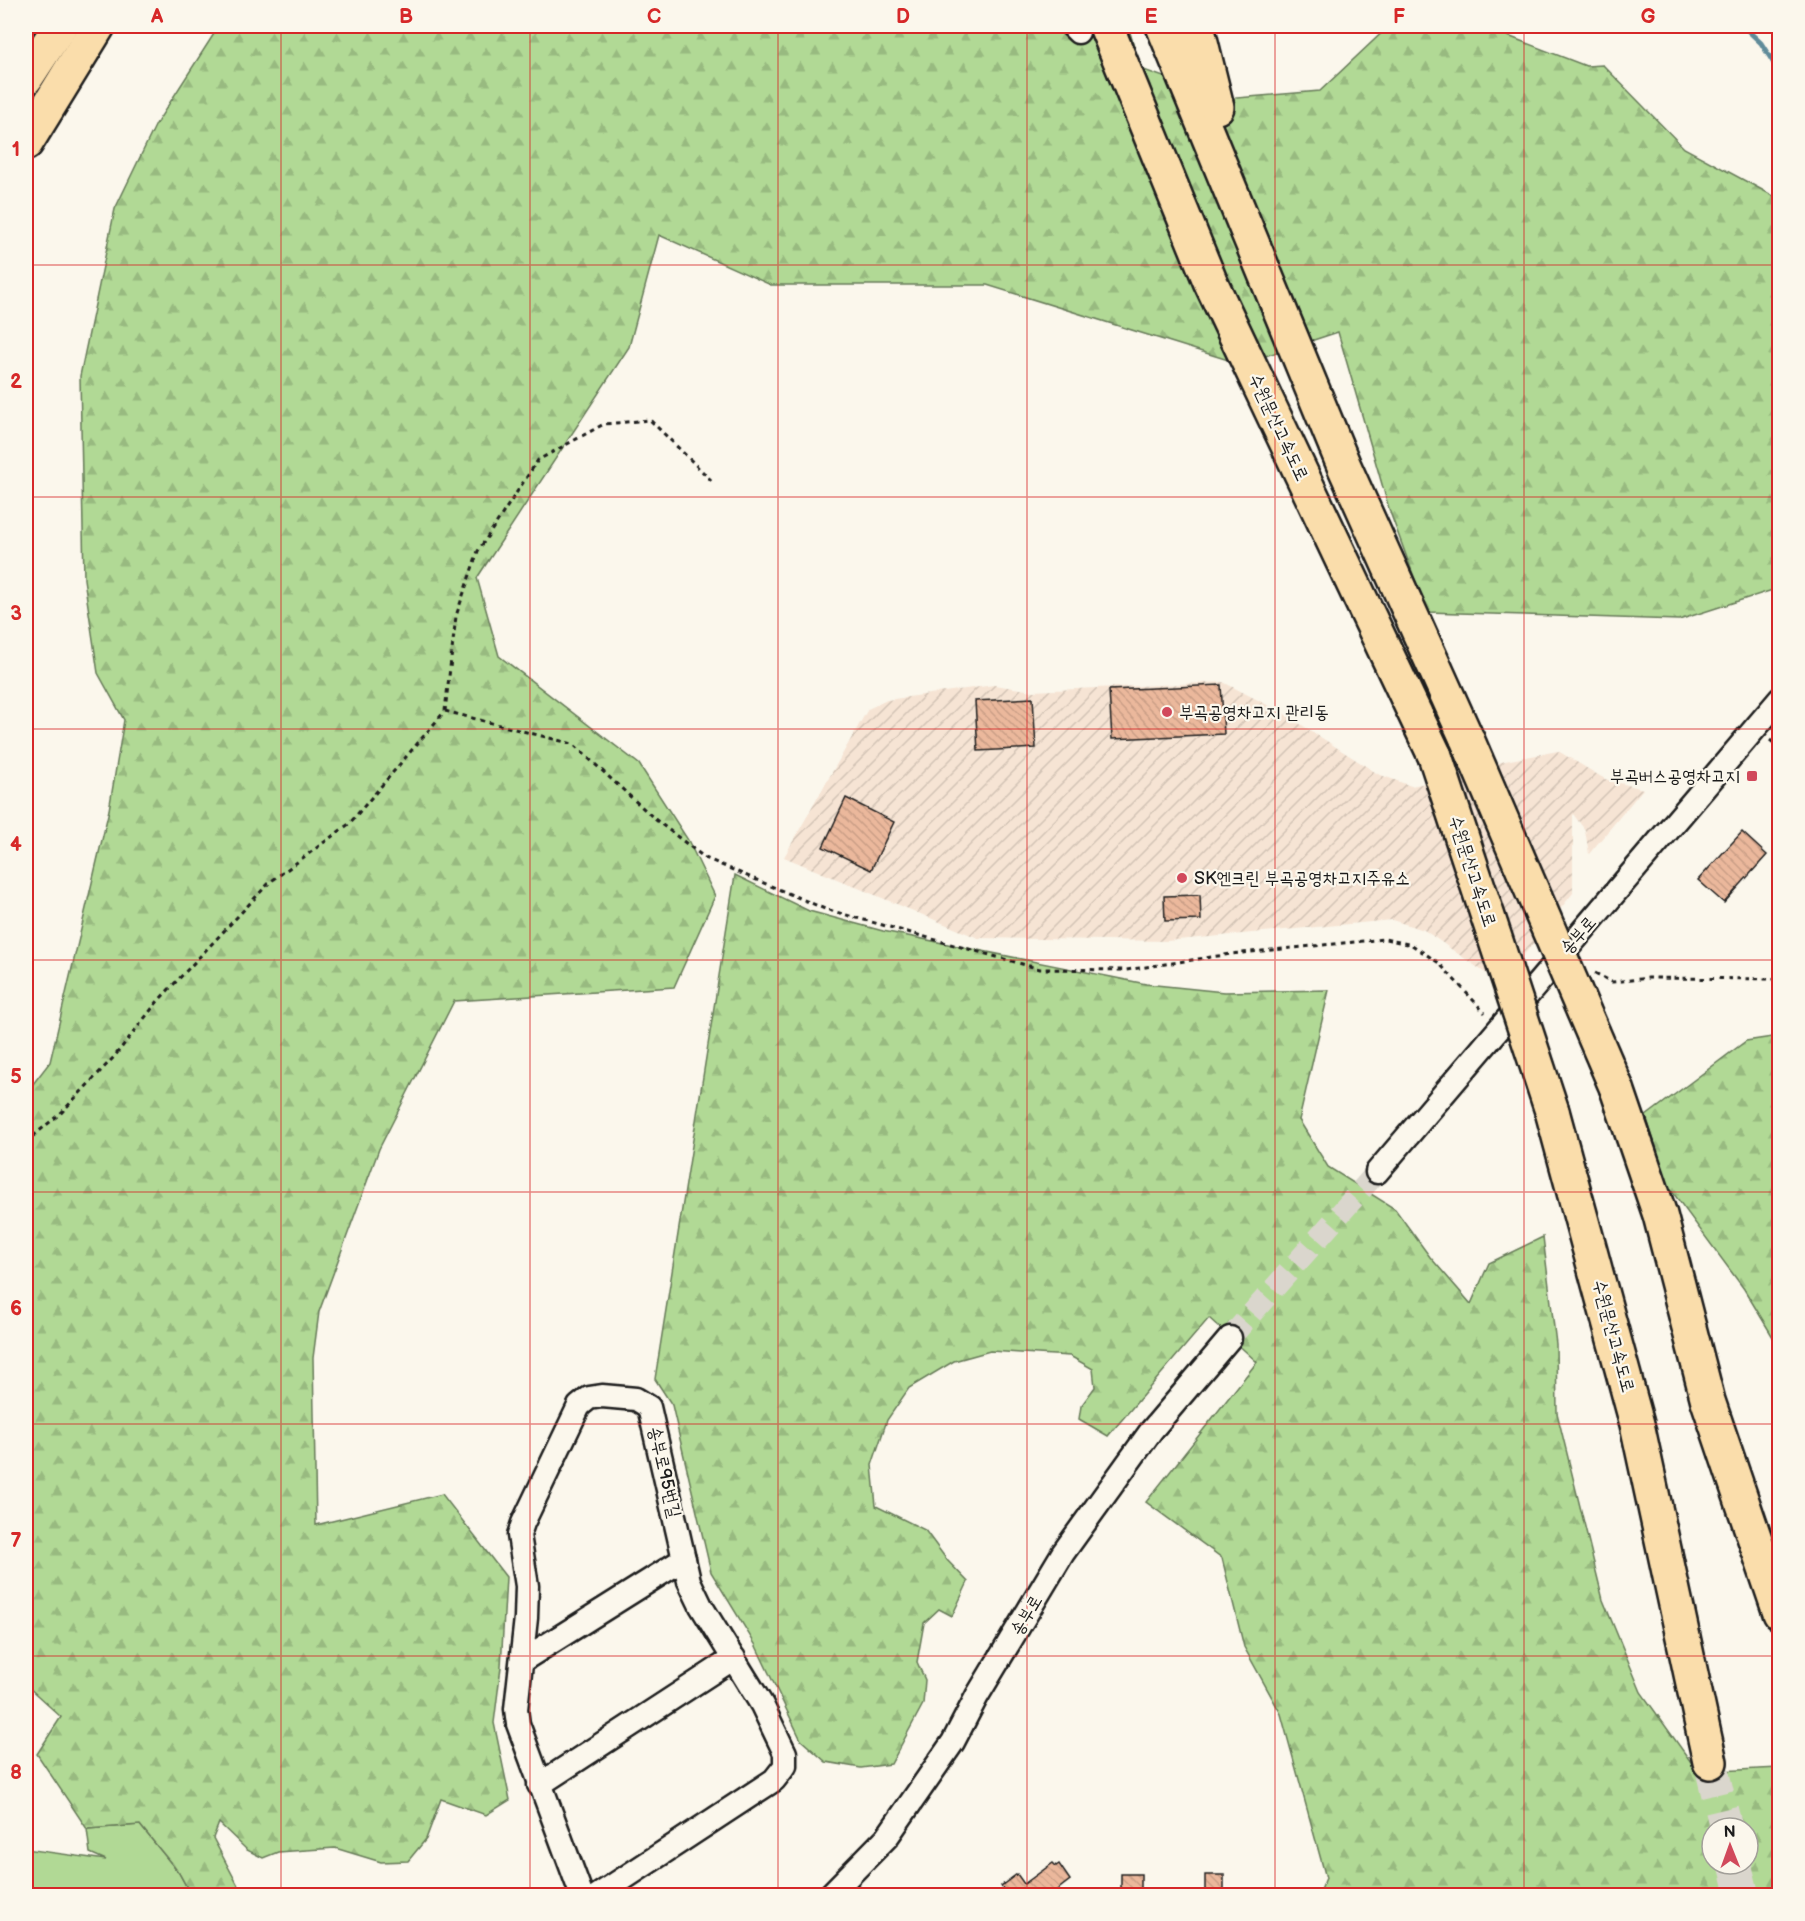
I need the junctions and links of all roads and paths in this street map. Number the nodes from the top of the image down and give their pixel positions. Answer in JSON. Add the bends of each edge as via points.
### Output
{"nodes":[{"id":1,"x":60,"y":26,"type":"edge"},
{"id":2,"x":98,"y":26,"type":"edge"},
{"id":3,"x":1163,"y":26,"type":"edge"},
{"id":4,"x":1197,"y":26,"type":"edge"},
{"id":5,"x":1085,"y":28,"type":"edge"},
{"id":6,"x":26,"y":78,"type":"edge"},
{"id":7,"x":26,"y":143,"type":"edge"},
{"id":8,"x":1253,"y":239,"type":"junction"},
{"id":9,"x":714,"y":483,"type":"dead end"},
{"id":10,"x":1779,"y":699,"type":"edge"},
{"id":11,"x":445,"y":711,"type":"junction"},
{"id":12,"x":1565,"y":951,"type":"junction"},
{"id":13,"x":1779,"y":978,"type":"edge"},
{"id":14,"x":1499,"y":1028,"type":"junction"},
{"id":15,"x":26,"y":1142,"type":"edge"},
{"id":16,"x":1377,"y":1172,"type":"tunnel mouth"},
{"id":17,"x":1230,"y":1338,"type":"tunnel mouth"},
{"id":18,"x":684,"y":1559,"type":"junction"},
{"id":19,"x":1779,"y":1613,"type":"edge"},
{"id":20,"x":734,"y":1658,"type":"junction"},
{"id":21,"x":523,"y":1660,"type":"junction"},
{"id":22,"x":1710,"y":1762,"type":"tunnel mouth"},
{"id":23,"x":539,"y":1785,"type":"junction"},
{"id":24,"x":582,"y":1896,"type":"edge"},
{"id":25,"x":597,"y":1896,"type":"edge"},
{"id":26,"x":829,"y":1896,"type":"edge"}],
"edges":[{"from":1,"to":6,"type":"highway"},
{"from":2,"to":7,"type":"highway"},
{"from":3,"to":8,"type":"highway"},
{"from":4,"to":8,"type":"highway"},
{"from":5,"to":22,"type":"highway","name":"수원문산고속도로","bridge":true,"via":[[1436,756],[1552,1111],[1637,1424]]},
{"from":8,"to":19,"type":"highway","bridge":true,"via":[[1344,466],[1467,739],[1617,1089],[1660,1215],[1708,1401]]},
{"from":9,"to":11,"type":"path","via":[[650,420],[604,424],[538,460],[478,551],[456,616]]},
{"from":10,"to":12,"type":"street","name":"송부로"},
{"from":11,"to":14,"type":"path","via":[[573,744],[656,820],[705,858],[825,909],[1040,969],[1126,970],[1231,954],[1385,939],[1412,945],[1439,963]]},
{"from":11,"to":15,"type":"path","via":[[349,825],[270,882],[158,1000],[114,1057],[62,1112]]},
{"from":12,"to":13,"type":"path","via":[[1612,982],[1648,978]]},
{"from":12,"to":14,"type":"street","name":"송부로"},
{"from":14,"to":16,"type":"street","name":"송부로"},
{"from":17,"to":26,"type":"street","name":"송부로","via":[[1151,1431],[1063,1553],[953,1742],[886,1836]]},
{"from":18,"to":20,"type":"street","name":"송부로95번길","via":[[701,1606]]},
{"from":18,"to":21,"type":"street"},
{"from":18,"to":21,"type":"street","name":"송부로95번길","via":[[650,1407],[636,1399],[589,1398],[573,1414],[519,1535],[527,1586]]},
{"from":20,"to":23,"type":"street"},
{"from":20,"to":25,"type":"street","name":"송부로95번길","via":[[785,1753],[785,1766],[774,1780]]},
{"from":21,"to":23,"type":"street","name":"송부로95번길","via":[[516,1708],[522,1740]]},
{"from":23,"to":24,"type":"street","name":"송부로95번길"}]}
